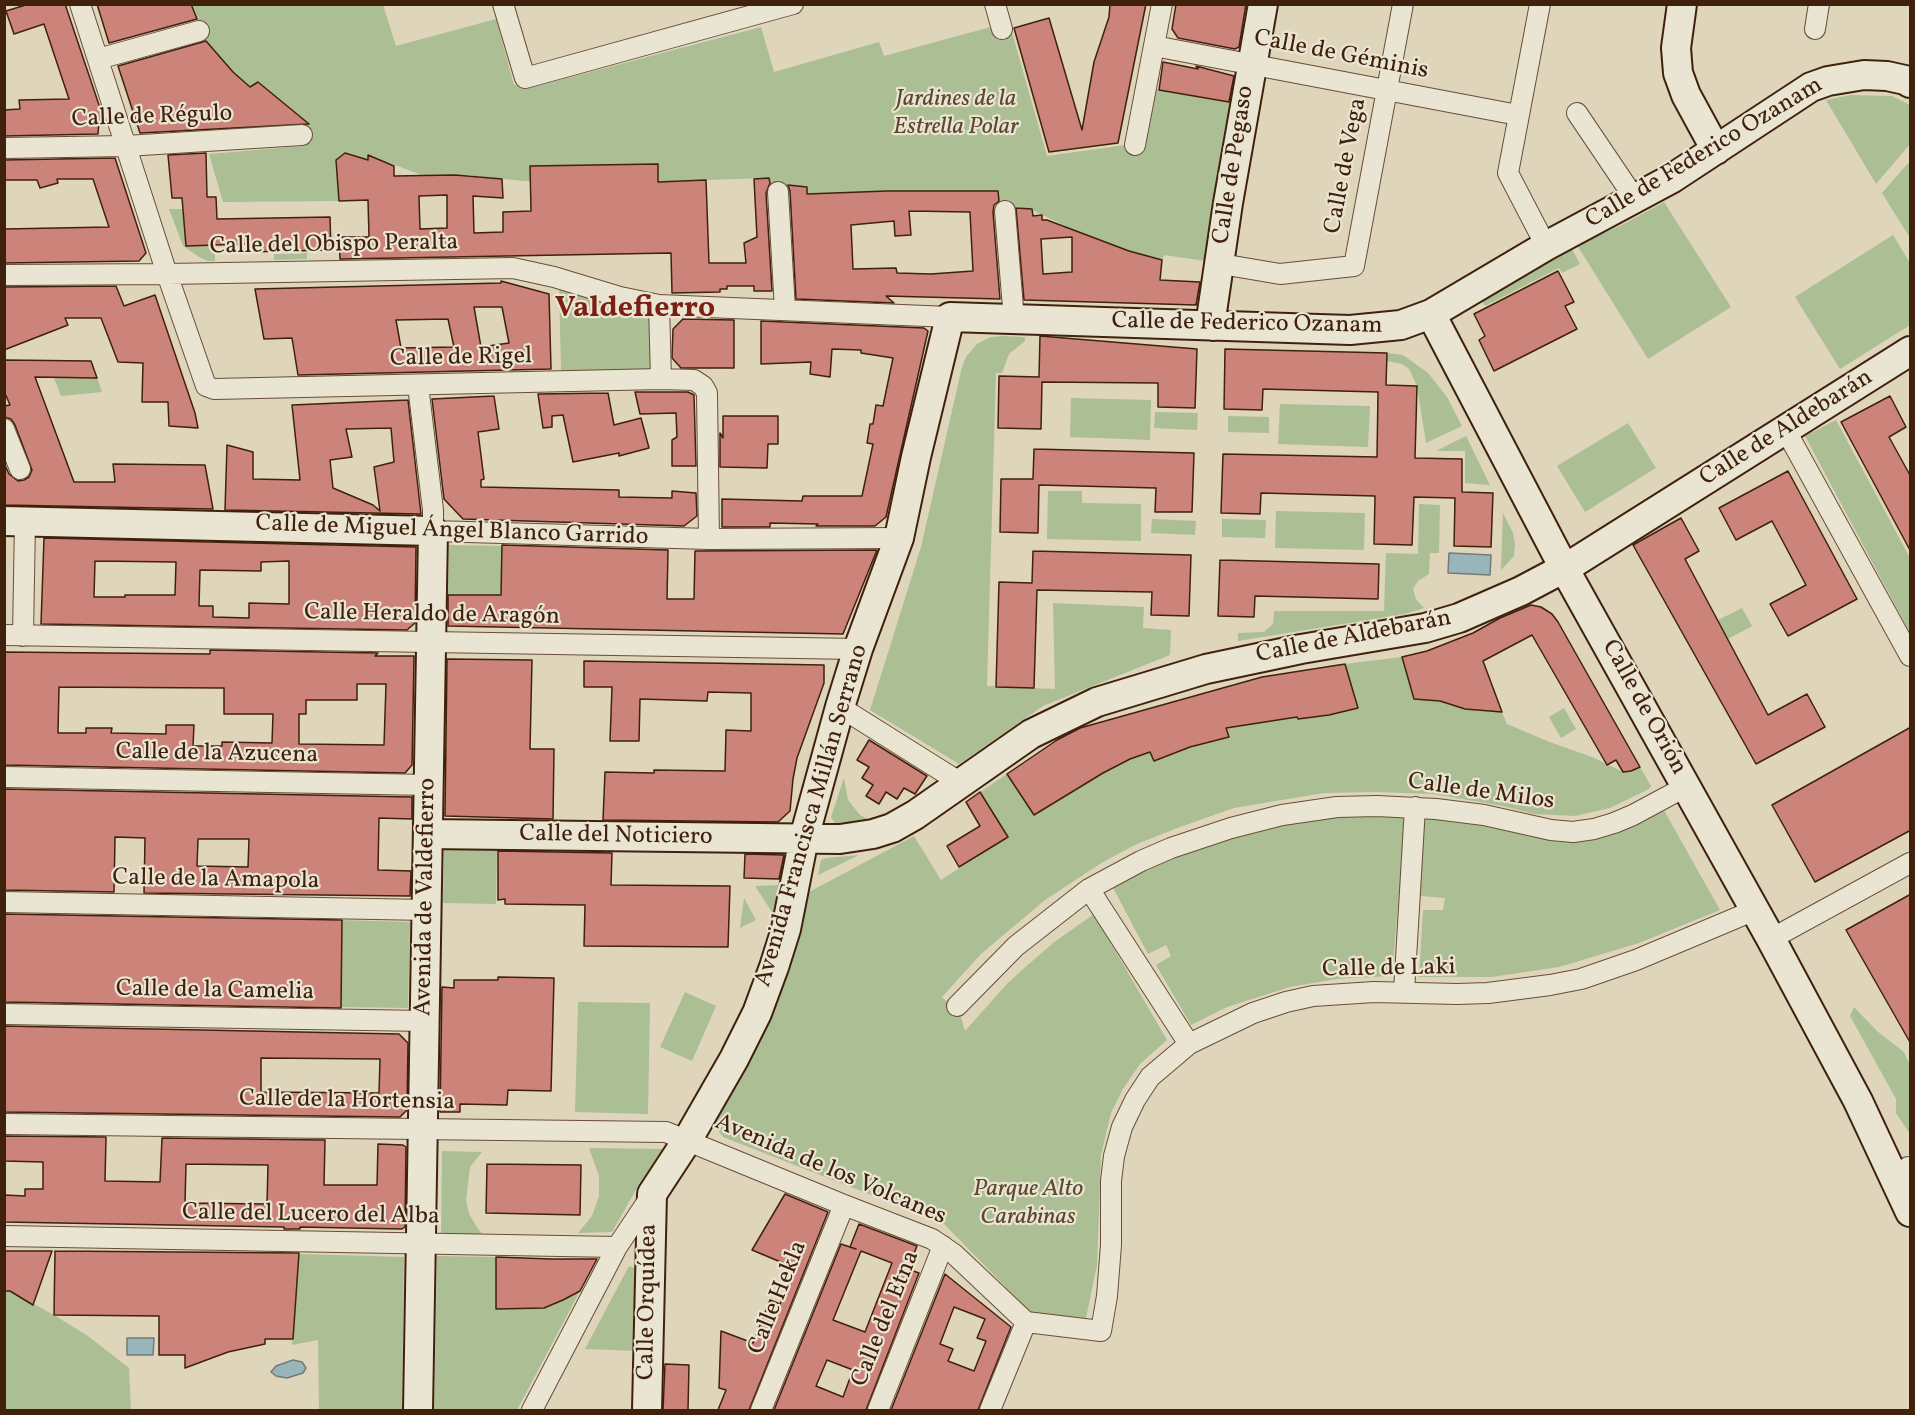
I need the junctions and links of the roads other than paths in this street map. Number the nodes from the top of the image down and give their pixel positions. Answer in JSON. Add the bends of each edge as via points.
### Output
{"nodes":[{"id":1,"x":80,"y":4,"type":"edge"},
{"id":2,"x":503,"y":4,"type":"edge"},
{"id":3,"x":793,"y":4,"type":"edge"},
{"id":4,"x":995,"y":4,"type":"edge"},
{"id":5,"x":1162,"y":4,"type":"edge"},
{"id":6,"x":1263,"y":4,"type":"edge"},
{"id":7,"x":1403,"y":4,"type":"edge"},
{"id":8,"x":1540,"y":4,"type":"edge"},
{"id":9,"x":1683,"y":4,"type":"edge"},
{"id":10,"x":1819,"y":4,"type":"edge"},
{"id":11,"x":748,"y":11,"type":"edge"},
{"id":12,"x":1002,"y":29,"type":"dead end"},
{"id":13,"x":1815,"y":29,"type":"dead end"},
{"id":14,"x":199,"y":31,"type":"dead end"},
{"id":15,"x":1154,"y":46,"type":"junction"},
{"id":16,"x":98,"y":59,"type":"junction"},
{"id":17,"x":1252,"y":65,"type":"junction"},
{"id":18,"x":1911,"y":83,"type":"edge"},
{"id":19,"x":1387,"y":90,"type":"junction"},
{"id":20,"x":1577,"y":113,"type":"dead end"},
{"id":21,"x":1518,"y":115,"type":"junction"},
{"id":22,"x":302,"y":135,"type":"dead end"},
{"id":23,"x":1135,"y":145,"type":"dead end"},
{"id":24,"x":126,"y":146,"type":"junction"},
{"id":25,"x":4,"y":148,"type":"edge"},
{"id":26,"x":1716,"y":150,"type":"junction"},
{"id":27,"x":778,"y":192,"type":"dead end"},
{"id":28,"x":1635,"y":199,"type":"junction"},
{"id":29,"x":1005,"y":212,"type":"dead end"},
{"id":30,"x":1546,"y":246,"type":"junction"},
{"id":31,"x":1227,"y":265,"type":"dead end"},
{"id":32,"x":167,"y":274,"type":"junction"},
{"id":33,"x":4,"y":275,"type":"edge"},
{"id":34,"x":659,"y":305,"type":"junction"},
{"id":35,"x":785,"y":309,"type":"junction"},
{"id":36,"x":1431,"y":314,"type":"junction"},
{"id":37,"x":950,"y":317,"type":"junction"},
{"id":38,"x":1014,"y":320,"type":"junction"},
{"id":39,"x":1213,"y":326,"type":"junction"},
{"id":40,"x":1911,"y":351,"type":"edge"},
{"id":41,"x":661,"y":379,"type":"junction"},
{"id":42,"x":418,"y":385,"type":"junction"},
{"id":43,"x":4,"y":429,"type":"edge"},
{"id":44,"x":1785,"y":429,"type":"junction"},
{"id":45,"x":20,"y":469,"type":"dead end"},
{"id":46,"x":15,"y":521,"type":"edge"},
{"id":47,"x":433,"y":531,"type":"junction"},
{"id":48,"x":899,"y":538,"type":"junction"},
{"id":49,"x":710,"y":539,"type":"junction"},
{"id":50,"x":1564,"y":568,"type":"junction"},
{"id":51,"x":14,"y":636,"type":"edge"},
{"id":52,"x":431,"y":642,"type":"junction"},
{"id":53,"x":858,"y":649,"type":"junction"},
{"id":54,"x":1911,"y":656,"type":"edge"},
{"id":55,"x":840,"y":707,"type":"junction"},
{"id":56,"x":4,"y":777,"type":"edge"},
{"id":57,"x":961,"y":783,"type":"junction"},
{"id":58,"x":429,"y":785,"type":"junction"},
{"id":59,"x":1687,"y":786,"type":"junction"},
{"id":60,"x":1415,"y":807,"type":"junction"},
{"id":61,"x":428,"y":834,"type":"junction"},
{"id":62,"x":804,"y":838,"type":"junction"},
{"id":63,"x":1911,"y":863,"type":"edge"},
{"id":64,"x":1089,"y":889,"type":"junction"},
{"id":65,"x":4,"y":902,"type":"edge"},
{"id":66,"x":426,"y":910,"type":"junction"},
{"id":67,"x":1755,"y":910,"type":"junction"},
{"id":68,"x":1771,"y":939,"type":"junction"},
{"id":69,"x":1404,"y":993,"type":"junction"},
{"id":70,"x":957,"y":1006,"type":"dead end"},
{"id":71,"x":4,"y":1014,"type":"edge"},
{"id":72,"x":425,"y":1021,"type":"junction"},
{"id":73,"x":1189,"y":1044,"type":"junction"},
{"id":74,"x":1858,"y":1101,"type":"junction"},
{"id":75,"x":4,"y":1124,"type":"edge"},
{"id":76,"x":424,"y":1128,"type":"junction"},
{"id":77,"x":688,"y":1139,"type":"junction"},
{"id":78,"x":1910,"y":1169,"type":"edge"},
{"id":79,"x":652,"y":1194,"type":"junction"},
{"id":80,"x":844,"y":1205,"type":"junction"},
{"id":81,"x":1911,"y":1212,"type":"edge"},
{"id":82,"x":4,"y":1236,"type":"edge"},
{"id":83,"x":420,"y":1244,"type":"junction"},
{"id":84,"x":944,"y":1245,"type":"junction"},
{"id":85,"x":617,"y":1247,"type":"junction"},
{"id":86,"x":1026,"y":1322,"type":"junction"},
{"id":87,"x":418,"y":1410,"type":"edge"},
{"id":88,"x":532,"y":1410,"type":"edge"},
{"id":89,"x":647,"y":1410,"type":"edge"},
{"id":90,"x":762,"y":1410,"type":"edge"},
{"id":91,"x":878,"y":1410,"type":"edge"},
{"id":92,"x":990,"y":1410,"type":"edge"}],
"edges":[{"from":1,"to":16,"type":"street"},
{"from":2,"to":11,"type":"street","via":[[525,78]]},
{"from":3,"to":11,"type":"street"},
{"from":4,"to":12,"type":"street"},
{"from":5,"to":15,"type":"street"},
{"from":6,"to":17,"type":"street","name":"Calle de Pegaso"},
{"from":7,"to":19,"type":"street","name":"Calle de Vega"},
{"from":8,"to":21,"type":"street"},
{"from":9,"to":26,"type":"street","via":[[1676,48],[1678,72]]},
{"from":10,"to":13,"type":"street"},
{"from":14,"to":16,"type":"street"},
{"from":15,"to":17,"type":"street","name":"Calle de Géminis"},
{"from":15,"to":23,"type":"street"},
{"from":16,"to":24,"type":"street"},
{"from":17,"to":19,"type":"street","name":"Calle de Géminis"},
{"from":17,"to":39,"type":"street","name":"Calle de Pegaso","via":[[1219,264]]},
{"from":18,"to":26,"type":"street","name":"Calle de Federico Ozanam","via":[[1875,75],[1827,81],[1811,87]]},
{"from":19,"to":21,"type":"street","name":"Calle de Géminis"},
{"from":19,"to":31,"type":"street","name":"Calle de Vega","via":[[1354,266],[1280,274]]},
{"from":20,"to":28,"type":"street"},
{"from":21,"to":30,"type":"street","via":[[1508,173]]},
{"from":22,"to":24,"type":"street","name":"Calle de Régulo"},
{"from":24,"to":25,"type":"street","name":"Calle de Régulo"},
{"from":24,"to":32,"type":"street"},
{"from":26,"to":28,"type":"street","name":"Calle de Federico Ozanam"},
{"from":27,"to":35,"type":"street"},
{"from":28,"to":30,"type":"street","name":"Calle de Federico Ozanam"},
{"from":29,"to":38,"type":"street"},
{"from":30,"to":36,"type":"street","name":"Calle de Federico Ozanam"},
{"from":32,"to":33,"type":"street","name":"Calle del Obispo Peralta"},
{"from":32,"to":34,"type":"street","name":"Calle del Obispo Peralta","via":[[513,268]]},
{"from":32,"to":42,"type":"street","name":"Calle de Rigel","via":[[203,381],[210,388]]},
{"from":34,"to":35,"type":"street","name":"Calle de Federico Ozanam"},
{"from":34,"to":41,"type":"street"},
{"from":35,"to":37,"type":"street","name":"Calle de Federico Ozanam"},
{"from":36,"to":39,"type":"street","name":"Calle de Federico Ozanam","via":[[1401,326],[1369,329]]},
{"from":36,"to":50,"type":"street","name":"Calle de Orión"},
{"from":37,"to":38,"type":"street","name":"Calle de Federico Ozanam"},
{"from":37,"to":48,"type":"street","name":"Avenida Francisca Millán Serrano"},
{"from":38,"to":39,"type":"street","name":"Calle de Federico Ozanam"},
{"from":40,"to":44,"type":"street","name":"Calle de Aldebarán"},
{"from":41,"to":42,"type":"street","name":"Calle de Rigel"},
{"from":41,"to":49,"type":"street","name":"Calle de Rigel","via":[[693,380],[707,393]]},
{"from":42,"to":47,"type":"street","name":"Avenida de Valdefierro"},
{"from":43,"to":45,"type":"street"},
{"from":44,"to":50,"type":"street","name":"Calle de Aldebarán"},
{"from":44,"to":54,"type":"street"},
{"from":46,"to":47,"type":"street","name":"Calle de Miguel Ángel Blanco Garrido"},
{"from":46,"to":51,"type":"street"},
{"from":47,"to":49,"type":"street","name":"Calle de Miguel Ángel Blanco Garrido"},
{"from":47,"to":52,"type":"street","name":"Avenida de Valdefierro"},
{"from":48,"to":49,"type":"street","name":"Calle de Miguel Ángel Blanco Garrido"},
{"from":48,"to":53,"type":"street","name":"Avenida Francisca Millán Serrano"},
{"from":50,"to":57,"type":"street","name":"Calle de Aldebarán","via":[[1478,610],[1425,628],[1206,669],[1097,702],[1031,734]]},
{"from":50,"to":59,"type":"street","name":"Calle de Orión"},
{"from":51,"to":52,"type":"street","name":"Calle Heraldo de Aragón"},
{"from":52,"to":53,"type":"street","name":"Calle Heraldo de Aragón"},
{"from":52,"to":58,"type":"street","name":"Avenida de Valdefierro"},
{"from":53,"to":55,"type":"street","name":"Avenida Francisca Millán Serrano"},
{"from":55,"to":57,"type":"street"},
{"from":55,"to":62,"type":"street","name":"Avenida Francisca Millán Serrano"},
{"from":56,"to":58,"type":"street","name":"Calle de la Azucena"},
{"from":57,"to":62,"type":"street","name":"Calle de Aldebarán","via":[[891,828],[854,837]]},
{"from":58,"to":61,"type":"street","name":"Avenida de Valdefierro"},
{"from":59,"to":60,"type":"street","name":"Calle de Milos","via":[[1614,823],[1573,832]]},
{"from":59,"to":67,"type":"street","name":"Calle de Orión"},
{"from":60,"to":64,"type":"street","name":"Calle de Milos","via":[[1337,807],[1282,815],[1171,848]]},
{"from":60,"to":69,"type":"street"},
{"from":61,"to":62,"type":"street","name":"Calle del Noticiero"},
{"from":61,"to":66,"type":"street","name":"Avenida de Valdefierro"},
{"from":62,"to":77,"type":"street","name":"Avenida Francisca Millán Serrano","via":[[786,929],[757,1013]]},
{"from":63,"to":68,"type":"street"},
{"from":64,"to":70,"type":"street","name":"Calle de Milos","via":[[1016,946]]},
{"from":64,"to":73,"type":"street"},
{"from":65,"to":66,"type":"street","name":"Calle de la Amapola"},
{"from":66,"to":72,"type":"street","name":"Avenida de Valdefierro"},
{"from":67,"to":68,"type":"street","name":"Calle de Orión"},
{"from":67,"to":69,"type":"street","name":"Calle de Laki","via":[[1581,979],[1488,993]]},
{"from":68,"to":74,"type":"street","name":"Calle de Orión"},
{"from":69,"to":73,"type":"street","name":"Calle de Laki","via":[[1340,993],[1286,1002],[1253,1013]]},
{"from":71,"to":72,"type":"street","name":"Calle de la Camelia"},
{"from":72,"to":76,"type":"street","name":"Avenida de Valdefierro"},
{"from":73,"to":86,"type":"street","name":"Calle de Laki","via":[[1150,1077],[1122,1127],[1111,1181],[1112,1245],[1101,1331]]},
{"from":74,"to":78,"type":"street","name":"Calle de Orión"},
{"from":74,"to":81,"type":"street","name":"Calle de Orión"},
{"from":75,"to":76,"type":"street","name":"Calle de la Hortensia"},
{"from":76,"to":77,"type":"street","name":"Calle de la Hortensia","via":[[666,1132]]},
{"from":76,"to":83,"type":"street","name":"Avenida de Valdefierro"},
{"from":77,"to":79,"type":"street","name":"Avenida Francisca Millán Serrano"},
{"from":77,"to":80,"type":"street","name":"Avenida de los Volcanes"},
{"from":79,"to":85,"type":"street","name":"Avenida Francisca Millán Serrano"},
{"from":79,"to":89,"type":"street","name":"Calle Orquídea"},
{"from":80,"to":84,"type":"street","name":"Avenida de los Volcanes"},
{"from":80,"to":90,"type":"street","name":"Calle Hekla"},
{"from":82,"to":83,"type":"street","name":"Calle del Lucero del Alba"},
{"from":83,"to":85,"type":"street","name":"Calle del Lucero del Alba"},
{"from":83,"to":87,"type":"street","name":"Avenida de Valdefierro"},
{"from":84,"to":86,"type":"street","name":"Avenida de los Volcanes"},
{"from":84,"to":91,"type":"street","name":"Calle del Etna"},
{"from":85,"to":88,"type":"street","name":"Avenida Francisca Millán Serrano"},
{"from":86,"to":92,"type":"street"}]}
